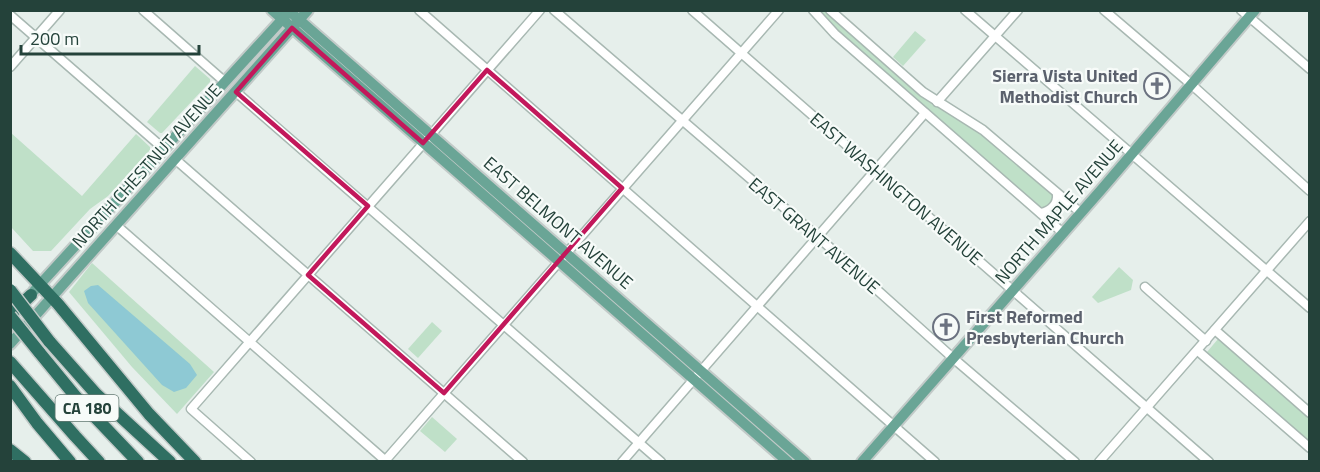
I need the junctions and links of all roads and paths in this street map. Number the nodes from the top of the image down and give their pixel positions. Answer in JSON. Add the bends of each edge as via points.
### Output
{"nodes":[{"id":1,"x":60,"y":10,"type":"edge"},
{"id":2,"x":143,"y":10,"type":"edge"},
{"id":3,"x":272,"y":10,"type":"edge"},
{"id":4,"x":308,"y":10,"type":"edge"},
{"id":5,"x":419,"y":10,"type":"edge"},
{"id":6,"x":540,"y":10,"type":"edge"},
{"id":7,"x":554,"y":10,"type":"edge"},
{"id":8,"x":692,"y":10,"type":"edge"},
{"id":9,"x":779,"y":10,"type":"edge"},
{"id":10,"x":813,"y":10,"type":"edge"},
{"id":11,"x":830,"y":10,"type":"edge"},
{"id":12,"x":965,"y":10,"type":"edge"},
{"id":13,"x":1018,"y":10,"type":"edge"},
{"id":14,"x":1104,"y":10,"type":"edge"},
{"id":15,"x":287,"y":13,"type":"edge"},
{"id":16,"x":1248,"y":13,"type":"edge"},
{"id":17,"x":10,"y":15,"type":"edge"},
{"id":18,"x":296,"y":24,"type":"junction"},
{"id":19,"x":995,"y":37,"type":"junction"},
{"id":20,"x":36,"y":38,"type":"junction"},
{"id":21,"x":741,"y":54,"type":"junction"},
{"id":22,"x":10,"y":67,"type":"edge"},
{"id":23,"x":1310,"y":69,"type":"edge"},
{"id":24,"x":487,"y":70,"type":"junction"},
{"id":25,"x":225,"y":82,"type":"junction"},
{"id":26,"x":1192,"y":85,"type":"junction"},
{"id":27,"x":236,"y":92,"type":"junction"},
{"id":28,"x":937,"y":102,"type":"junction"},
{"id":29,"x":925,"y":113,"type":"junction"},
{"id":30,"x":682,"y":121,"type":"junction"},
{"id":31,"x":427,"y":139,"type":"junction"},
{"id":32,"x":164,"y":149,"type":"junction"},
{"id":33,"x":1130,"y":155,"type":"junction"},
{"id":34,"x":175,"y":159,"type":"junction"},
{"id":35,"x":875,"y":170,"type":"junction"},
{"id":36,"x":622,"y":188,"type":"junction"},
{"id":37,"x":1310,"y":191,"type":"edge"},
{"id":38,"x":1057,"y":194,"type":"junction"},
{"id":39,"x":368,"y":206,"type":"junction"},
{"id":40,"x":1041,"y":213,"type":"junction"},
{"id":41,"x":1080,"y":213,"type":"junction"},
{"id":42,"x":1310,"y":221,"type":"edge"},
{"id":43,"x":116,"y":225,"type":"junction"},
{"id":44,"x":1063,"y":233,"type":"junction"},
{"id":45,"x":817,"y":236,"type":"junction"},
{"id":46,"x":10,"y":253,"type":"edge"},
{"id":47,"x":563,"y":257,"type":"junction"},
{"id":48,"x":1266,"y":270,"type":"junction"},
{"id":49,"x":308,"y":275,"type":"junction"},
{"id":50,"x":40,"y":285,"type":"junction"},
{"id":51,"x":1145,"y":287,"type":"dead end"},
{"id":52,"x":10,"y":290,"type":"edge"},
{"id":53,"x":1012,"y":291,"type":"junction"},
{"id":54,"x":31,"y":295,"type":"joint"},
{"id":55,"x":52,"y":297,"type":"junction"},
{"id":56,"x":758,"y":306,"type":"junction"},
{"id":57,"x":1310,"y":308,"type":"edge"},
{"id":58,"x":10,"y":316,"type":"edge"},
{"id":59,"x":504,"y":323,"type":"junction"},
{"id":60,"x":1215,"y":330,"type":"junction"},
{"id":61,"x":1206,"y":341,"type":"junction"},
{"id":62,"x":250,"y":342,"type":"junction"},
{"id":63,"x":10,"y":344,"type":"edge"},
{"id":64,"x":1198,"y":351,"type":"junction"},
{"id":65,"x":953,"y":358,"type":"junction"},
{"id":66,"x":10,"y":362,"type":"edge"},
{"id":67,"x":698,"y":376,"type":"junction"},
{"id":68,"x":10,"y":386,"type":"edge"},
{"id":69,"x":10,"y":393,"type":"edge"},
{"id":70,"x":444,"y":393,"type":"junction"},
{"id":71,"x":1147,"y":408,"type":"junction"},
{"id":72,"x":1310,"y":413,"type":"edge"},
{"id":73,"x":37,"y":423,"type":"junction"},
{"id":74,"x":894,"y":426,"type":"junction"},
{"id":75,"x":639,"y":442,"type":"junction"},
{"id":76,"x":1310,"y":448,"type":"edge"},
{"id":77,"x":10,"y":450,"type":"edge"},
{"id":78,"x":385,"y":461,"type":"edge"},
{"id":79,"x":25,"y":462,"type":"edge"},
{"id":80,"x":70,"y":462,"type":"edge"},
{"id":81,"x":99,"y":462,"type":"edge"},
{"id":82,"x":138,"y":462,"type":"edge"},
{"id":83,"x":170,"y":462,"type":"edge"},
{"id":84,"x":195,"y":462,"type":"edge"},
{"id":85,"x":251,"y":462,"type":"edge"},
{"id":86,"x":523,"y":462,"type":"edge"},
{"id":87,"x":622,"y":462,"type":"edge"},
{"id":88,"x":661,"y":462,"type":"edge"},
{"id":89,"x":788,"y":462,"type":"edge"},
{"id":90,"x":805,"y":462,"type":"edge"},
{"id":91,"x":862,"y":462,"type":"edge"},
{"id":92,"x":935,"y":462,"type":"edge"},
{"id":93,"x":1075,"y":462,"type":"edge"},
{"id":94,"x":1099,"y":462,"type":"edge"},
{"id":95,"x":1209,"y":462,"type":"edge"}],
"edges":[{"from":1,"to":20,"type":"street"},
{"from":2,"to":25,"type":"street"},
{"from":3,"to":15,"type":"main road","name":"EAST BELMONT AVENUE"},
{"from":4,"to":18,"type":"main road","name":"NORTH CHESTNUT AVENUE"},
{"from":5,"to":24,"type":"street"},
{"from":6,"to":24,"type":"street"},
{"from":7,"to":30,"type":"street","name":"EAST GRANT AVENUE"},
{"from":8,"to":21,"type":"street","name":"EAST WASHINGTON AVENUE"},
{"from":9,"to":21,"type":"street"},
{"from":10,"to":29,"type":"street"},
{"from":11,"to":28,"type":"street"},
{"from":12,"to":19,"type":"street"},
{"from":13,"to":19,"type":"street"},
{"from":14,"to":26,"type":"street"},
{"from":15,"to":18,"type":"main road","name":"EAST BELMONT AVENUE"},
{"from":15,"to":25,"type":"main road","name":"NORTH CHESTNUT AVENUE"},
{"from":16,"to":23,"type":"street"},
{"from":16,"to":26,"type":"main road","name":"NORTH MAPLE AVENUE"},
{"from":17,"to":20,"type":"street"},
{"from":18,"to":27,"type":"main road","name":"NORTH CHESTNUT AVENUE"},
{"from":18,"to":31,"type":"main road","name":"EAST BELMONT AVENUE"},
{"from":19,"to":28,"type":"street"},
{"from":19,"to":33,"type":"street"},
{"from":20,"to":22,"type":"street"},
{"from":20,"to":32,"type":"street"},
{"from":21,"to":30,"type":"street"},
{"from":21,"to":35,"type":"street","name":"EAST WASHINGTON AVENUE"},
{"from":24,"to":31,"type":"street"},
{"from":24,"to":36,"type":"street"},
{"from":25,"to":32,"type":"main road","name":"NORTH CHESTNUT AVENUE"},
{"from":25,"to":34,"type":"main road","via":[[210,108],[177,145]]},
{"from":26,"to":33,"type":"main road","name":"NORTH MAPLE AVENUE"},
{"from":26,"to":37,"type":"street"},
{"from":27,"to":34,"type":"main road","name":"NORTH CHESTNUT AVENUE"},
{"from":27,"to":39,"type":"street"},
{"from":28,"to":38,"type":"street","via":[[983,130]]},
{"from":29,"to":35,"type":"street"},
{"from":29,"to":40,"type":"street"},
{"from":30,"to":36,"type":"street"},
{"from":30,"to":45,"type":"street","name":"EAST GRANT AVENUE"},
{"from":31,"to":39,"type":"street"},
{"from":31,"to":47,"type":"main road","name":"EAST BELMONT AVENUE"},
{"from":32,"to":50,"type":"main road","name":"NORTH CHESTNUT AVENUE"},
{"from":33,"to":41,"type":"main road","name":"NORTH MAPLE AVENUE"},
{"from":33,"to":48,"type":"street"},
{"from":34,"to":43,"type":"main road","name":"NORTH CHESTNUT AVENUE"},
{"from":34,"to":49,"type":"street"},
{"from":35,"to":45,"type":"street"},
{"from":35,"to":53,"type":"street","name":"EAST WASHINGTON AVENUE"},
{"from":36,"to":47,"type":"street"},
{"from":36,"to":56,"type":"street"},
{"from":38,"to":40,"type":"street","via":[[1051,210]]},
{"from":38,"to":41,"type":"street"},
{"from":39,"to":49,"type":"street"},
{"from":39,"to":59,"type":"street"},
{"from":40,"to":44,"type":"street"},
{"from":41,"to":44,"type":"main road","name":"NORTH MAPLE AVENUE"},
{"from":42,"to":48,"type":"street"},
{"from":43,"to":55,"type":"main road","name":"NORTH CHESTNUT AVENUE"},
{"from":43,"to":62,"type":"street"},
{"from":44,"to":53,"type":"main road","name":"NORTH MAPLE AVENUE"},
{"from":45,"to":56,"type":"street"},
{"from":45,"to":65,"type":"street","name":"EAST GRANT AVENUE"},
{"from":46,"to":50,"type":"highway"},
{"from":47,"to":59,"type":"street"},
{"from":47,"to":67,"type":"main road","name":"EAST BELMONT AVENUE"},
{"from":48,"to":57,"type":"street"},
{"from":48,"to":60,"type":"street"},
{"from":49,"to":62,"type":"street"},
{"from":49,"to":70,"type":"street"},
{"from":50,"to":54,"type":"main road","name":"NORTH CHESTNUT AVENUE"},
{"from":50,"to":55,"type":"highway"},
{"from":51,"to":61,"type":"street"},
{"from":52,"to":83,"type":"highway","bridge":true,"via":[[96,394]]},
{"from":53,"to":65,"type":"main road","name":"NORTH MAPLE AVENUE"},
{"from":53,"to":71,"type":"street","name":"EAST WASHINGTON AVENUE"},
{"from":54,"to":58,"type":"highway"},
{"from":55,"to":63,"type":"main road","name":"NORTH CHESTNUT AVENUE"},
{"from":55,"to":84,"type":"highway","via":[[149,414]]},
{"from":56,"to":67,"type":"street"},
{"from":56,"to":74,"type":"street"},
{"from":58,"to":82,"type":"highway","number":"CA 180","bridge":true,"via":[[76,397]]},
{"from":59,"to":70,"type":"street"},
{"from":59,"to":75,"type":"street"},
{"from":60,"to":61,"type":"street"},
{"from":60,"to":72,"type":"street"},
{"from":61,"to":64,"type":"street"},
{"from":62,"to":78,"type":"street"},
{"from":62,"to":85,"type":"street","via":[[191,409]]},
{"from":64,"to":71,"type":"street"},
{"from":64,"to":76,"type":"street"},
{"from":65,"to":74,"type":"main road","name":"NORTH MAPLE AVENUE"},
{"from":65,"to":93,"type":"street","name":"EAST GRANT AVENUE"},
{"from":66,"to":81,"type":"highway","number":"CA 180"},
{"from":67,"to":75,"type":"street"},
{"from":67,"to":89,"type":"main road","name":"EAST BELMONT AVENUE"},
{"from":67,"to":90,"type":"main road","name":"EAST BELMONT AVENUE"},
{"from":68,"to":73,"type":"highway"},
{"from":69,"to":73,"type":"highway"},
{"from":70,"to":78,"type":"street"},
{"from":70,"to":86,"type":"street"},
{"from":71,"to":94,"type":"street"},
{"from":71,"to":95,"type":"street","name":"EAST WASHINGTON AVENUE"},
{"from":73,"to":80,"type":"highway"},
{"from":74,"to":91,"type":"main road","name":"NORTH MAPLE AVENUE"},
{"from":74,"to":92,"type":"street"},
{"from":75,"to":87,"type":"street"},
{"from":75,"to":88,"type":"street"},
{"from":77,"to":79,"type":"highway"}]}
